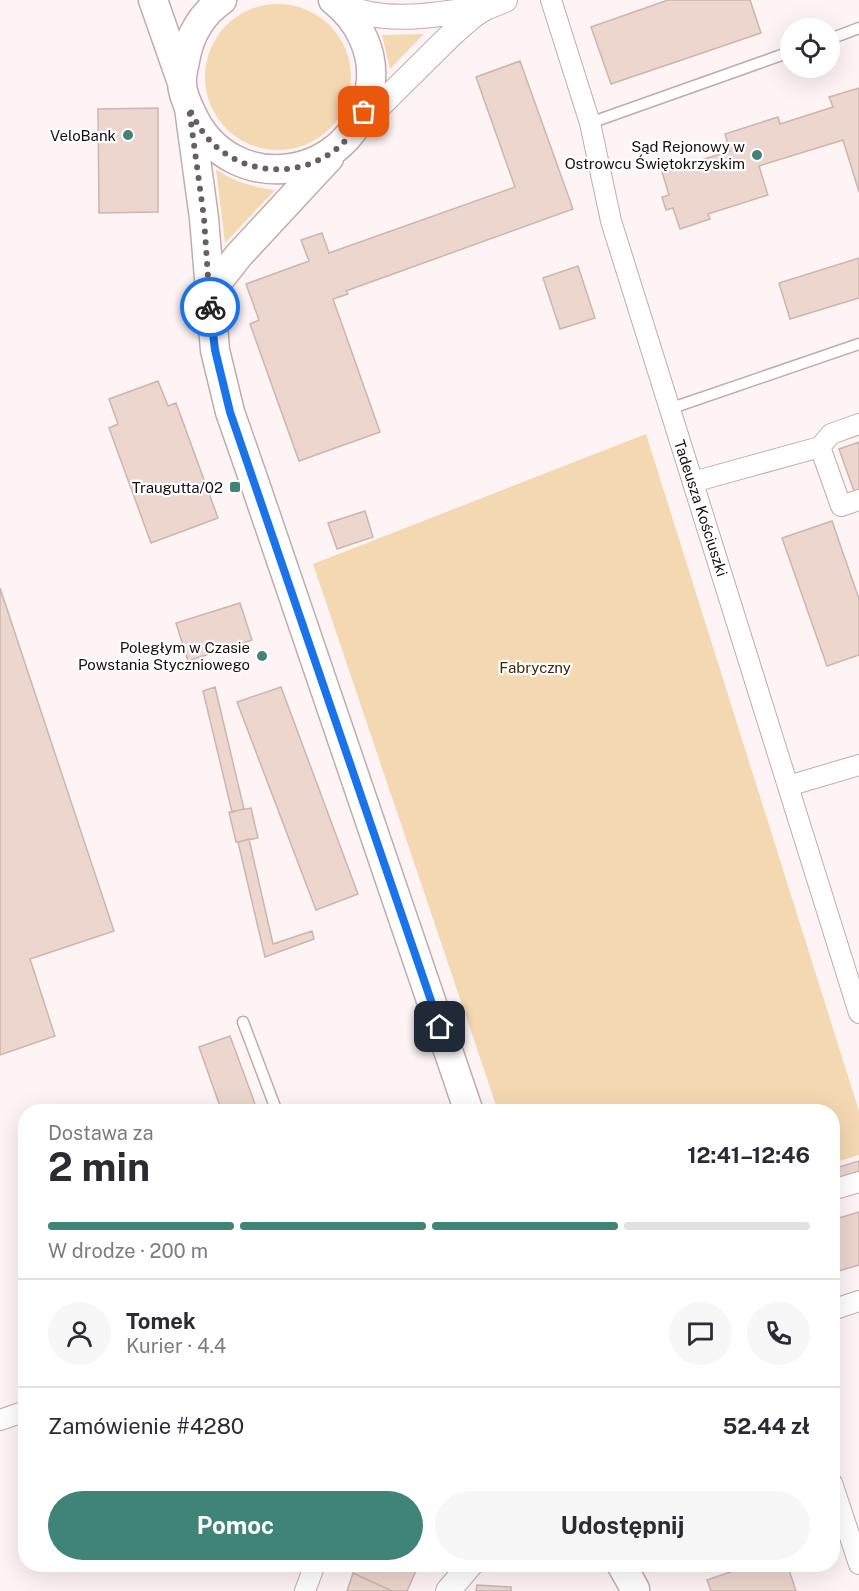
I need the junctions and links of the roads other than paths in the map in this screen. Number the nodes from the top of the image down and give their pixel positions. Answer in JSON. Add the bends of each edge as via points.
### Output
{"nodes":[{"id":1,"x":153,"y":0,"type":"edge"},
{"id":2,"x":222,"y":0,"type":"edge"},
{"id":3,"x":551,"y":0,"type":"edge"},
{"id":4,"x":335,"y":2,"type":"edge"},
{"id":5,"x":495,"y":4,"type":"edge"},
{"id":6,"x":859,"y":28,"type":"edge"},
{"id":7,"x":840,"y":35,"type":"edge"},
{"id":8,"x":780,"y":56,"type":"edge"},
{"id":9,"x":182,"y":81,"type":"junction"},
{"id":10,"x":189,"y":108,"type":"junction"},
{"id":11,"x":590,"y":123,"type":"junction"},
{"id":12,"x":345,"y":141,"type":"junction"},
{"id":13,"x":209,"y":293,"type":"junction"},
{"id":14,"x":859,"y":344,"type":"edge"},
{"id":15,"x":669,"y":409,"type":"junction"},
{"id":16,"x":859,"y":424,"type":"edge"},
{"id":17,"x":820,"y":447,"type":"junction"},
{"id":18,"x":693,"y":482,"type":"junction"},
{"id":19,"x":859,"y":501,"type":"edge"},
{"id":20,"x":859,"y":765,"type":"edge"},
{"id":21,"x":788,"y":786,"type":"junction"},
{"id":22,"x":859,"y":1013,"type":"edge"},
{"id":23,"x":243,"y":1022,"type":"dead end"},
{"id":24,"x":274,"y":1104,"type":"edge"},
{"id":25,"x":466,"y":1104,"type":"edge"},
{"id":26,"x":859,"y":1182,"type":"edge"},
{"id":27,"x":840,"y":1188,"type":"edge"},
{"id":28,"x":859,"y":1301,"type":"edge"},
{"id":29,"x":840,"y":1307,"type":"edge"},
{"id":30,"x":18,"y":1414,"type":"edge"},
{"id":31,"x":0,"y":1420,"type":"edge"},
{"id":32,"x":840,"y":1507,"type":"edge"},
{"id":33,"x":859,"y":1564,"type":"edge"},
{"id":34,"x":312,"y":1572,"type":"edge"},
{"id":35,"x":455,"y":1572,"type":"edge"},
{"id":36,"x":464,"y":1572,"type":"edge"},
{"id":37,"x":305,"y":1591,"type":"edge"},
{"id":38,"x":447,"y":1591,"type":"edge"}],
"edges":[{"from":1,"to":9,"type":"main road"},
{"from":2,"to":9,"type":"main road","via":[[197,26],[186,52]]},
{"from":3,"to":11,"type":"street","name":"Tadeusza Kościuszki"},
{"from":4,"to":5,"type":"street","via":[[371,14],[401,16],[426,16]]},
{"from":4,"to":12,"type":"main road","via":[[360,31],[370,57],[371,85],[364,112]]},
{"from":5,"to":12,"type":"street","via":[[474,15],[453,34]]},
{"from":6,"to":7,"type":"lane"},
{"from":8,"to":11,"type":"lane"},
{"from":9,"to":10,"type":"main road"},
{"from":10,"to":12,"type":"main road","via":[[202,133],[222,152],[261,169],[303,166]]},
{"from":10,"to":13,"type":"main road","via":[[204,218]]},
{"from":11,"to":15,"type":"street","name":"Tadeusza Kościuszki","via":[[611,221]]},
{"from":12,"to":13,"type":"main road","via":[[253,239]]},
{"from":13,"to":25,"type":"main road","via":[[215,350],[230,412]]},
{"from":14,"to":15,"type":"lane"},
{"from":15,"to":18,"type":"street","name":"Tadeusza Kościuszki"},
{"from":16,"to":17,"type":"street","via":[[831,434]]},
{"from":17,"to":18,"type":"street"},
{"from":17,"to":19,"type":"street","via":[[841,506]]},
{"from":18,"to":21,"type":"street","name":"Tadeusza Kościuszki"},
{"from":20,"to":21,"type":"street"},
{"from":21,"to":22,"type":"street","name":"Tadeusza Kościuszki"},
{"from":23,"to":24,"type":"lane"},
{"from":26,"to":27,"type":"street"},
{"from":28,"to":29,"type":"street"},
{"from":30,"to":31,"type":"street"},
{"from":32,"to":33,"type":"street"},
{"from":34,"to":37,"type":"street"},
{"from":35,"to":38,"type":"street"},
{"from":36,"to":38,"type":"street"}]}
